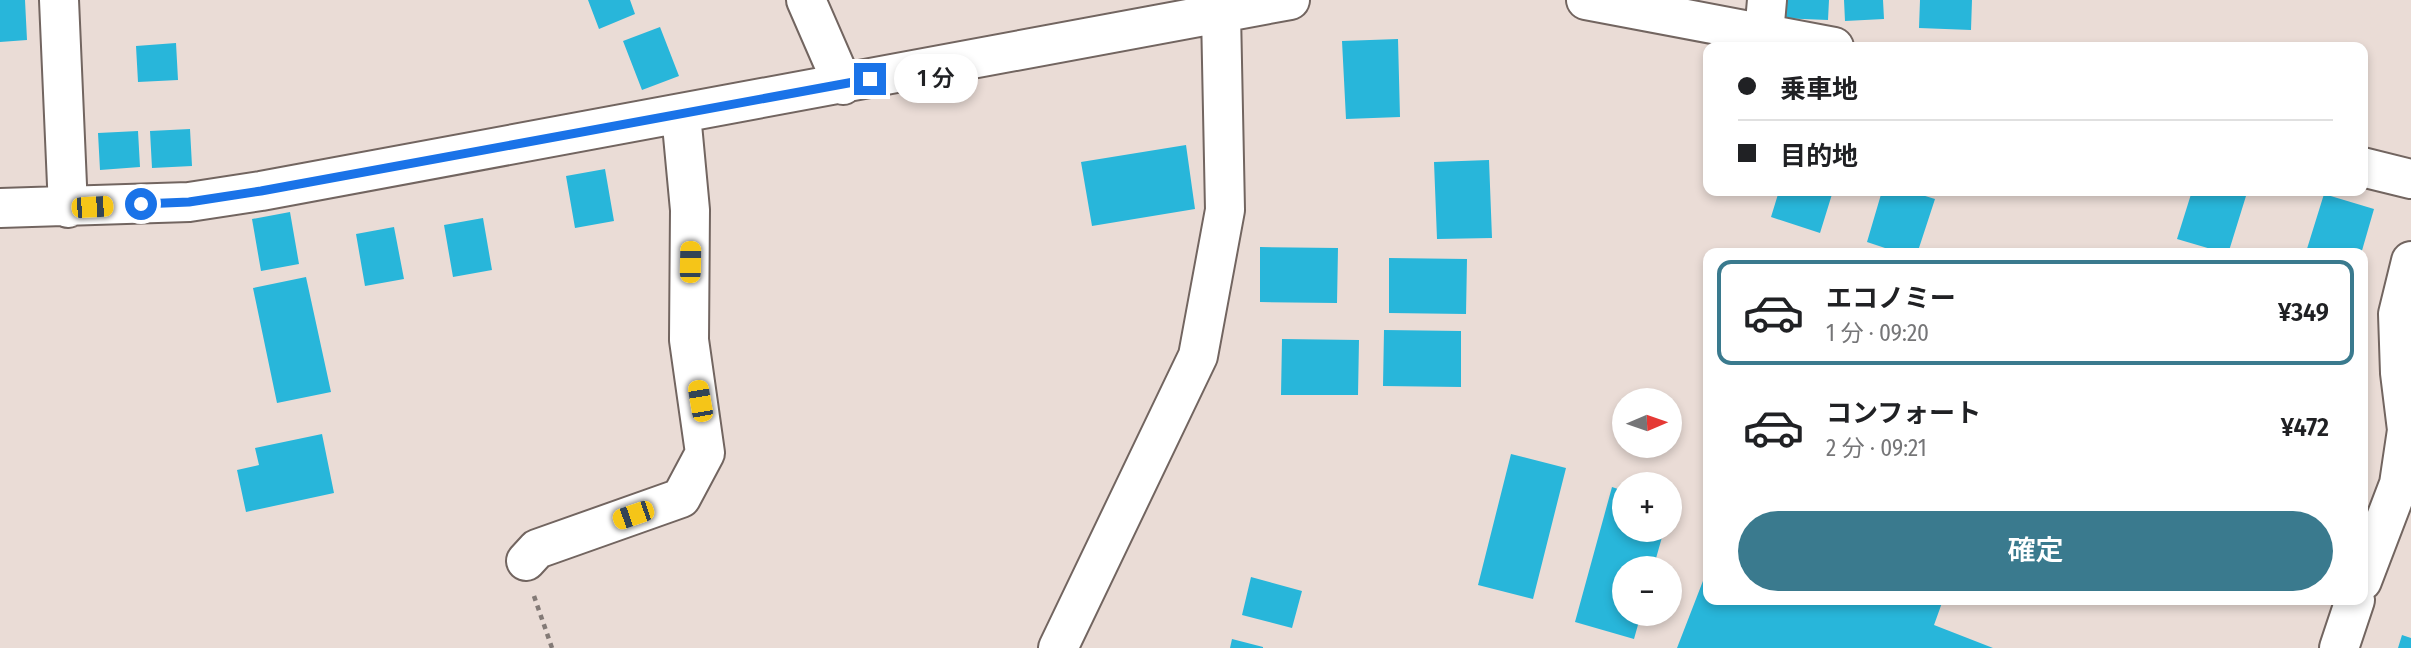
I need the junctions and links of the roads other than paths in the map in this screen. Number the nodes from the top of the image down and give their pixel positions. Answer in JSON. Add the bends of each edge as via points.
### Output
{"nodes":[{"id":1,"x":59,"y":0,"type":"edge"},
{"id":2,"x":806,"y":0,"type":"edge"},
{"id":3,"x":1290,"y":0,"type":"edge"},
{"id":4,"x":1586,"y":0,"type":"edge"},
{"id":5,"x":1161,"y":11,"type":"edge"},
{"id":6,"x":1221,"y":13,"type":"junction"},
{"id":7,"x":1766,"y":17,"type":"edge"},
{"id":8,"x":1823,"y":42,"type":"edge"},
{"id":9,"x":843,"y":85,"type":"junction"},
{"id":10,"x":681,"y":114,"type":"junction"},
{"id":11,"x":2368,"y":168,"type":"edge"},
{"id":12,"x":2411,"y":179,"type":"edge"},
{"id":13,"x":0,"y":208,"type":"edge"},
{"id":14,"x":68,"y":208,"type":"junction"},
{"id":15,"x":2411,"y":261,"type":"edge"},
{"id":16,"x":526,"y":561,"type":"dead end"},
{"id":17,"x":2368,"y":565,"type":"edge"},
{"id":18,"x":2353,"y":605,"type":"edge"},
{"id":19,"x":1058,"y":648,"type":"edge"},
{"id":20,"x":2339,"y":648,"type":"edge"}],
"edges":[{"from":1,"to":14,"type":"street"},
{"from":2,"to":9,"type":"street"},
{"from":3,"to":6,"type":"street"},
{"from":4,"to":7,"type":"street"},
{"from":5,"to":6,"type":"street"},
{"from":5,"to":9,"type":"street"},
{"from":6,"to":19,"type":"street","via":[[1225,210],[1198,356]]},
{"from":7,"to":8,"type":"street"},
{"from":9,"to":10,"type":"street"},
{"from":10,"to":14,"type":"street","via":[[189,202]]},
{"from":10,"to":16,"type":"street","via":[[690,210],[689,340],[705,453],[681,498],[537,548]]},
{"from":11,"to":12,"type":"street"},
{"from":13,"to":14,"type":"street"},
{"from":15,"to":17,"type":"street","via":[[2398,314],[2407,430],[2399,484]]},
{"from":18,"to":20,"type":"street"}]}
